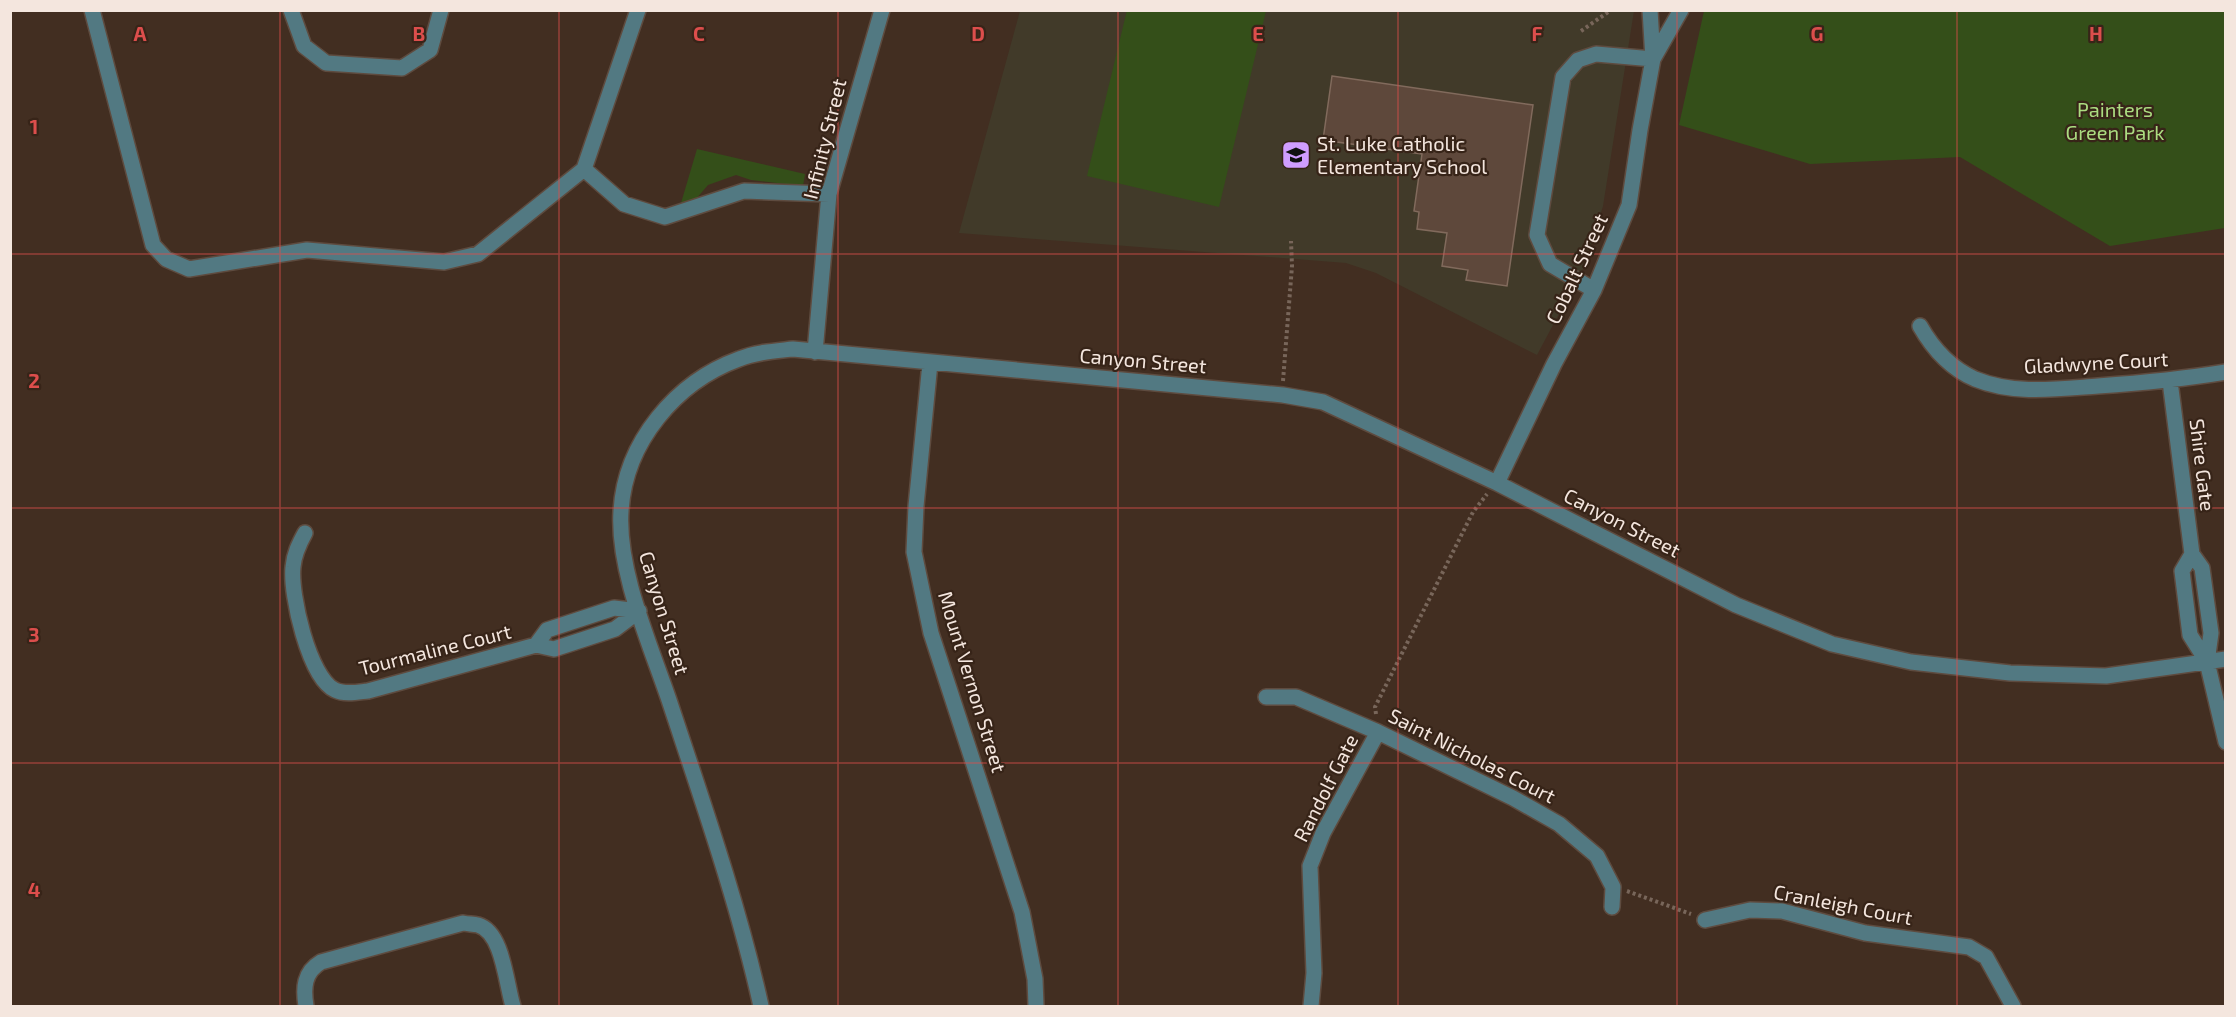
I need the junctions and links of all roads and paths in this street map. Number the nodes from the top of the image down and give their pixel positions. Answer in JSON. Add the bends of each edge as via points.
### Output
{"nodes":[{"id":1,"x":92,"y":10,"type":"edge"},
{"id":2,"x":291,"y":10,"type":"edge"},
{"id":3,"x":441,"y":10,"type":"edge"},
{"id":4,"x":639,"y":10,"type":"edge"},
{"id":5,"x":882,"y":10,"type":"edge"},
{"id":6,"x":1611,"y":10,"type":"edge"},
{"id":7,"x":1650,"y":10,"type":"edge"},
{"id":8,"x":1681,"y":10,"type":"edge"},
{"id":9,"x":1581,"y":31,"type":"dead end"},
{"id":10,"x":1653,"y":59,"type":"junction"},
{"id":11,"x":584,"y":169,"type":"junction"},
{"id":12,"x":829,"y":194,"type":"junction"},
{"id":13,"x":1291,"y":241,"type":"dead end"},
{"id":14,"x":1594,"y":291,"type":"junction"},
{"id":15,"x":1920,"y":326,"type":"dead end"},
{"id":16,"x":815,"y":352,"type":"junction"},
{"id":17,"x":930,"y":363,"type":"junction"},
{"id":18,"x":2226,"y":372,"type":"edge"},
{"id":19,"x":2170,"y":381,"type":"junction"},
{"id":20,"x":1282,"y":395,"type":"junction"},
{"id":21,"x":1497,"y":483,"type":"junction"},
{"id":22,"x":305,"y":533,"type":"dead end"},
{"id":23,"x":2192,"y":554,"type":"junction"},
{"id":24,"x":639,"y":611,"type":"junction"},
{"id":25,"x":2226,"y":659,"type":"edge"},
{"id":26,"x":2207,"y":662,"type":"junction"},
{"id":27,"x":1266,"y":697,"type":"dead end"},
{"id":28,"x":1378,"y":732,"type":"junction"},
{"id":29,"x":2226,"y":742,"type":"edge"},
{"id":30,"x":1613,"y":887,"type":"junction"},
{"id":31,"x":1612,"y":907,"type":"dead end"},
{"id":32,"x":1705,"y":920,"type":"joint"},
{"id":33,"x":306,"y":1006,"type":"edge"},
{"id":34,"x":513,"y":1006,"type":"edge"},
{"id":35,"x":761,"y":1006,"type":"edge"},
{"id":36,"x":1036,"y":1006,"type":"edge"},
{"id":37,"x":1311,"y":1006,"type":"edge"},
{"id":38,"x":2013,"y":1006,"type":"edge"}],
"edges":[{"from":1,"to":11,"type":"street","via":[[153,245],[166,259],[189,269],[307,250],[444,262],[478,254]]},
{"from":2,"to":3,"type":"street","via":[[304,46],[326,63],[402,68],[430,50]]},
{"from":4,"to":11,"type":"street"},
{"from":5,"to":12,"type":"street","name":"Infinity Street"},
{"from":6,"to":9,"type":"path"},
{"from":7,"to":10,"type":"street","name":"Cobalt Street"},
{"from":8,"to":10,"type":"street","name":"Cobalt Street"},
{"from":10,"to":14,"type":"street","name":"Cobalt Street","via":[[1629,205]]},
{"from":10,"to":14,"type":"street","via":[[1596,54],[1578,60],[1563,77],[1537,235],[1550,264]]},
{"from":11,"to":12,"type":"street","via":[[624,204],[665,217],[744,191]]},
{"from":12,"to":16,"type":"street","name":"Infinity Street"},
{"from":13,"to":20,"type":"path"},
{"from":14,"to":21,"type":"street","name":"Cobalt Street"},
{"from":15,"to":19,"type":"street","name":"Gladwyne Court","via":[[1943,358],[1974,379],[1989,384],[2043,390]]},
{"from":16,"to":17,"type":"street","name":"Canyon Street"},
{"from":16,"to":24,"type":"street","name":"Canyon Street","via":[[767,352],[718,367],[664,409],[646,434],[632,461],[621,510],[621,545]]},
{"from":17,"to":20,"type":"street","name":"Canyon Street"},
{"from":17,"to":36,"type":"street","name":"Mount Vernon Street","via":[[914,552],[932,633],[1022,912]]},
{"from":18,"to":19,"type":"street","name":"Gladwyne Court"},
{"from":19,"to":23,"type":"street","name":"Shire Gate"},
{"from":20,"to":21,"type":"street","name":"Canyon Street","via":[[1323,402]]},
{"from":21,"to":26,"type":"street","name":"Canyon Street","via":[[1736,605],[1832,644],[1911,662],[2010,673],[2106,676]]},
{"from":21,"to":28,"type":"path","via":[[1473,512],[1375,706]]},
{"from":22,"to":24,"type":"street","name":"Tourmaline Court","via":[[292,568],[294,596],[311,660],[321,679],[336,690],[368,691],[536,645],[554,649],[615,629]]},
{"from":23,"to":26,"type":"street","name":"Shire Gate","via":[[2202,568],[2211,633]]},
{"from":23,"to":26,"type":"street","name":"Shire Gate","via":[[2182,571],[2190,635]]},
{"from":24,"to":35,"type":"street","name":"Canyon Street","via":[[719,849]]},
{"from":25,"to":26,"type":"street","name":"Canyon Street"},
{"from":26,"to":29,"type":"street"},
{"from":27,"to":28,"type":"street","name":"Saint Nicholas Court","via":[[1296,698]]},
{"from":28,"to":30,"type":"street","name":"Saint Nicholas Court","via":[[1559,824],[1597,856]]},
{"from":28,"to":37,"type":"street","name":"Randolf Gate","via":[[1323,833],[1310,866],[1314,973]]},
{"from":30,"to":31,"type":"street"},
{"from":30,"to":32,"type":"path"},
{"from":32,"to":38,"type":"street","name":"Cranleigh Court","via":[[1749,910],[1782,911],[1865,933],[1969,946],[1986,957]]},
{"from":33,"to":34,"type":"street","via":[[303,989],[308,975],[321,962],[463,923],[479,925],[498,944]]}]}
